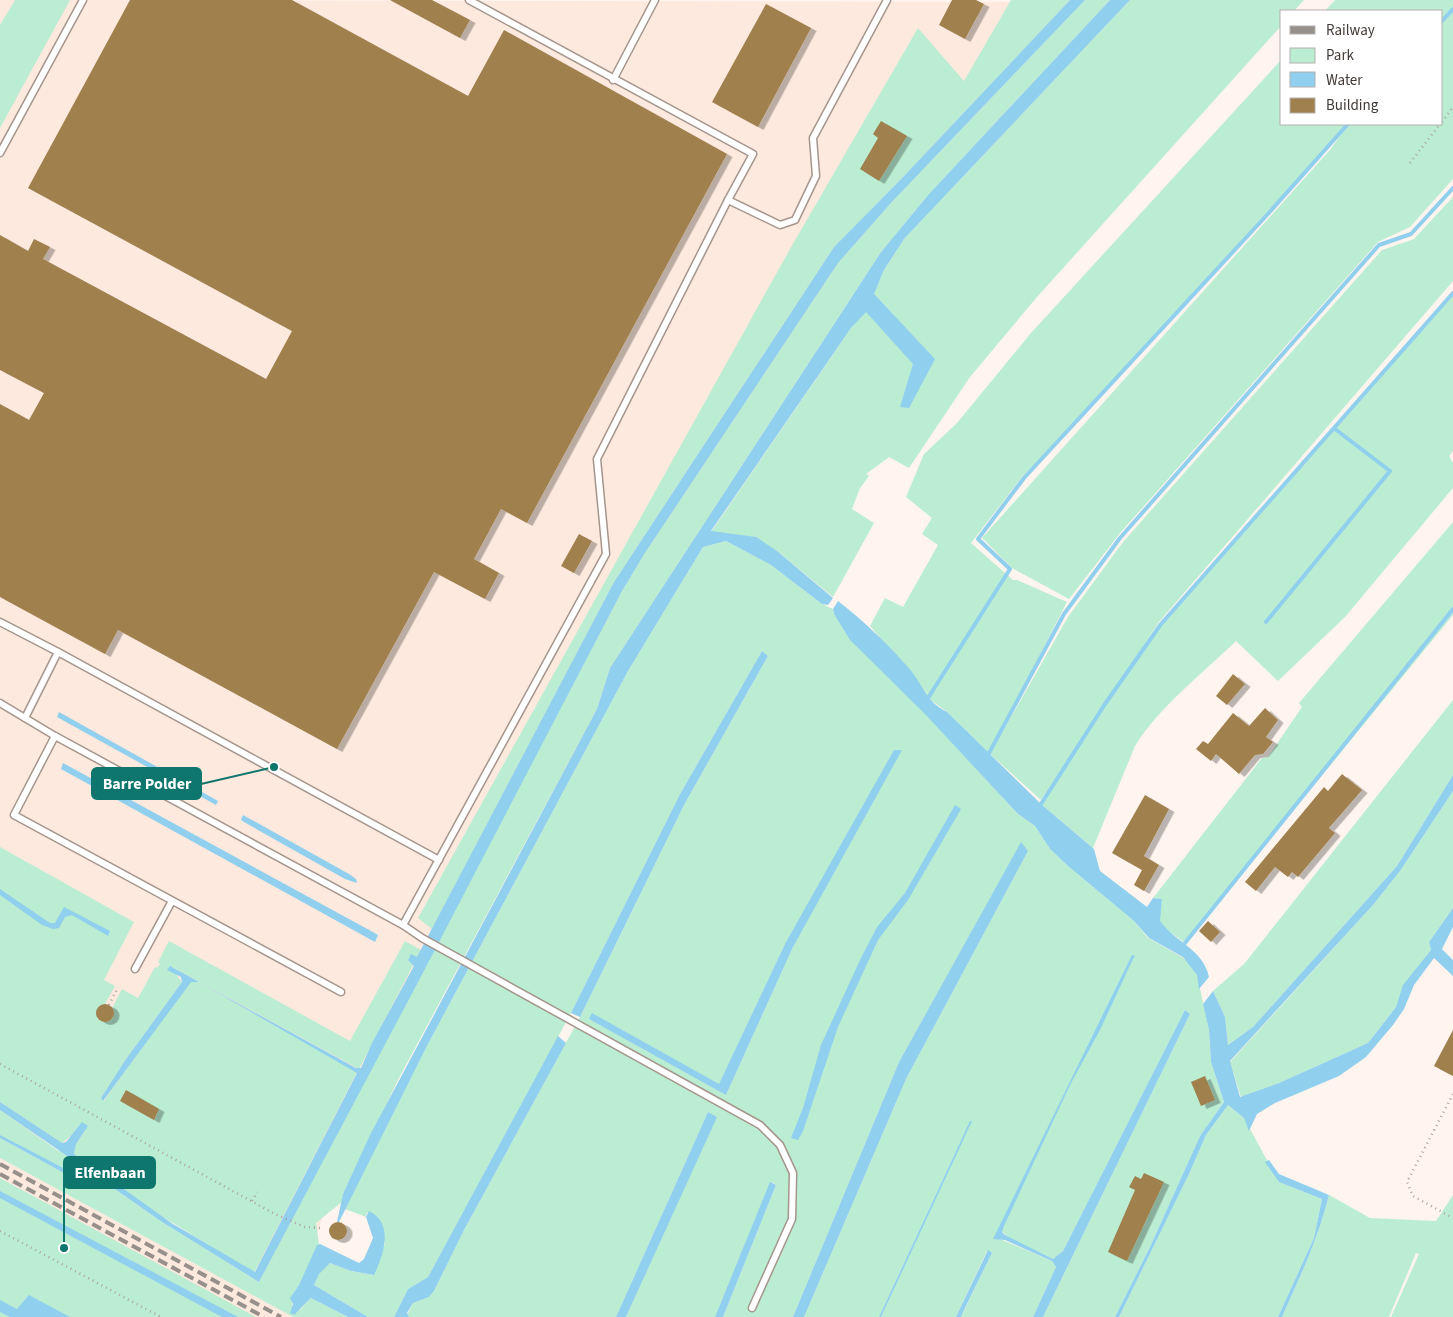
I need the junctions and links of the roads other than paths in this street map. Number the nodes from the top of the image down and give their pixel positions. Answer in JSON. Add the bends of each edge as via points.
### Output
{"nodes":[{"id":1,"x":82,"y":0,"type":"edge"},
{"id":2,"x":469,"y":0,"type":"edge"},
{"id":3,"x":655,"y":0,"type":"edge"},
{"id":4,"x":887,"y":0,"type":"edge"},
{"id":5,"x":613,"y":80,"type":"junction"},
{"id":6,"x":0,"y":153,"type":"edge"},
{"id":7,"x":728,"y":200,"type":"junction"},
{"id":8,"x":0,"y":622,"type":"edge"},
{"id":9,"x":58,"y":652,"type":"junction"},
{"id":10,"x":0,"y":703,"type":"edge"},
{"id":11,"x":26,"y":718,"type":"junction"},
{"id":12,"x":55,"y":736,"type":"junction"},
{"id":13,"x":439,"y":860,"type":"junction"},
{"id":14,"x":172,"y":900,"type":"junction"},
{"id":15,"x":403,"y":926,"type":"junction"},
{"id":16,"x":135,"y":969,"type":"dead end"},
{"id":17,"x":341,"y":992,"type":"dead end"},
{"id":18,"x":752,"y":1308,"type":"dead end"}],
"edges":[{"from":1,"to":6,"type":"lane"},
{"from":2,"to":5,"type":"lane"},
{"from":3,"to":5,"type":"lane"},
{"from":4,"to":7,"type":"lane","via":[[813,138],[816,176],[795,220],[780,226]]},
{"from":5,"to":7,"type":"lane","via":[[753,154]]},
{"from":7,"to":13,"type":"lane","via":[[597,459],[606,554]]},
{"from":8,"to":9,"type":"lane"},
{"from":9,"to":11,"type":"lane"},
{"from":9,"to":13,"type":"lane"},
{"from":10,"to":11,"type":"lane"},
{"from":11,"to":12,"type":"lane"},
{"from":12,"to":14,"type":"lane","via":[[14,815]]},
{"from":12,"to":15,"type":"lane"},
{"from":13,"to":15,"type":"lane"},
{"from":14,"to":16,"type":"lane"},
{"from":14,"to":17,"type":"lane"},
{"from":15,"to":18,"type":"lane","via":[[760,1125],[780,1145],[793,1173],[792,1219]]}]}
